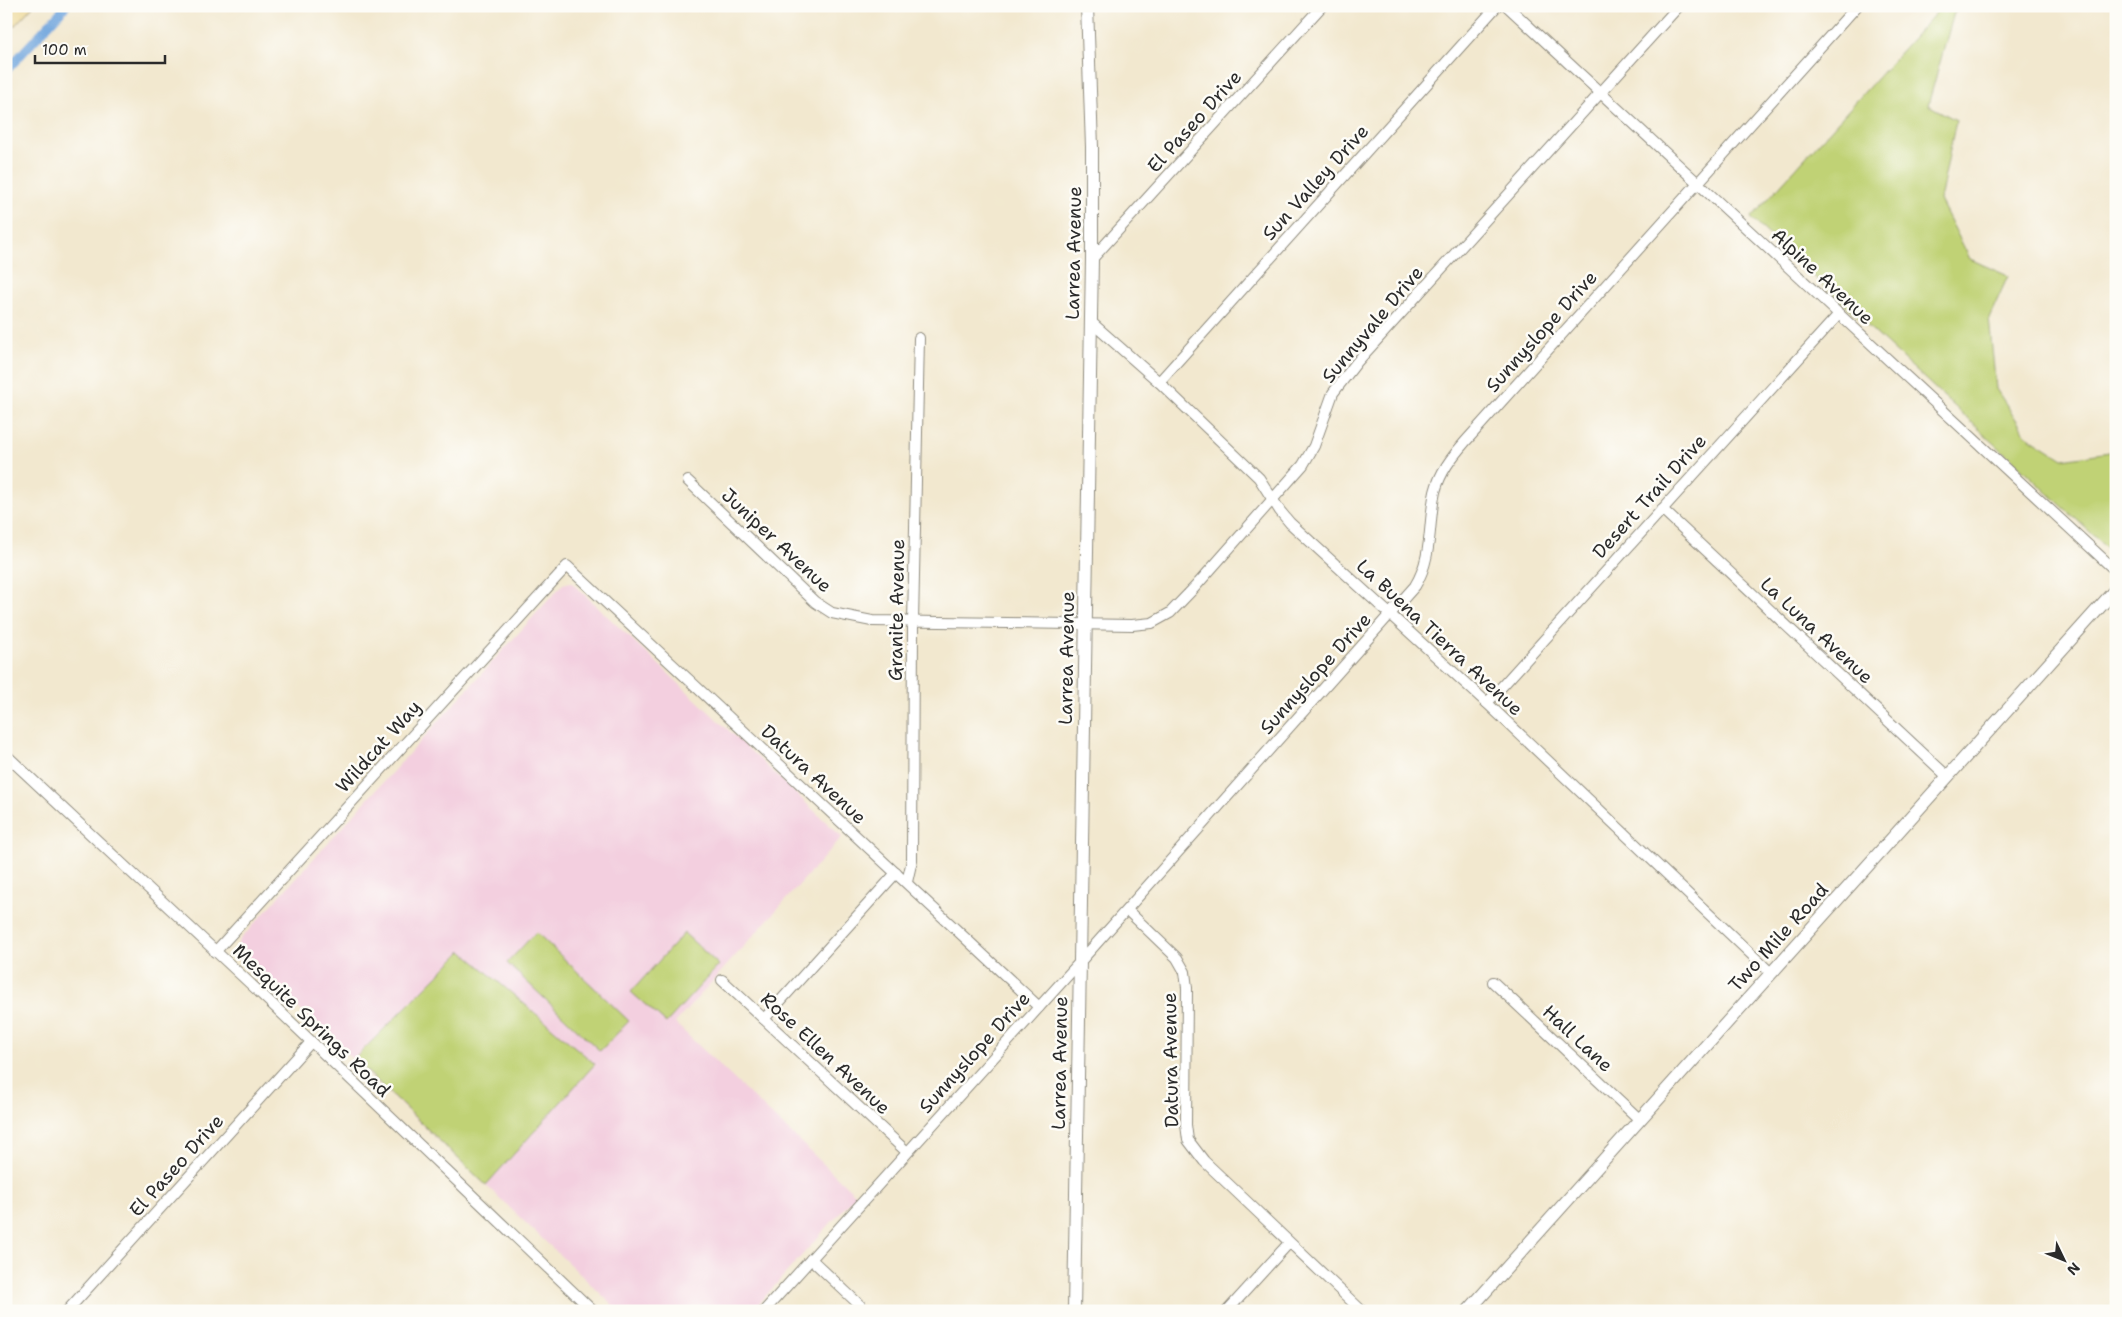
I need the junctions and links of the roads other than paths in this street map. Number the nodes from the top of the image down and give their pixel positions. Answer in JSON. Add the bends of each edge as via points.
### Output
{"nodes":[{"id":1,"x":1087,"y":6,"type":"edge"},
{"id":2,"x":1322,"y":6,"type":"edge"},
{"id":3,"x":1498,"y":6,"type":"edge"},
{"id":4,"x":1507,"y":6,"type":"edge"},
{"id":5,"x":1679,"y":6,"type":"edge"},
{"id":6,"x":1857,"y":6,"type":"edge"},
{"id":7,"x":1601,"y":93,"type":"junction"},
{"id":8,"x":1698,"y":182,"type":"junction"},
{"id":9,"x":1092,"y":259,"type":"junction"},
{"id":10,"x":1839,"y":314,"type":"junction"},
{"id":11,"x":1091,"y":322,"type":"junction"},
{"id":12,"x":919,"y":338,"type":"dead end"},
{"id":13,"x":1158,"y":382,"type":"junction"},
{"id":14,"x":688,"y":481,"type":"dead end"},
{"id":15,"x":1272,"y":499,"type":"junction"},
{"id":16,"x":1662,"y":509,"type":"junction"},
{"id":17,"x":567,"y":566,"type":"joint"},
{"id":18,"x":2116,"y":571,"type":"edge"},
{"id":19,"x":2116,"y":589,"type":"edge"},
{"id":20,"x":1390,"y":615,"type":"junction"},
{"id":21,"x":913,"y":623,"type":"junction"},
{"id":22,"x":1086,"y":624,"type":"junction"},
{"id":23,"x":1487,"y":703,"type":"junction"},
{"id":24,"x":6,"y":755,"type":"edge"},
{"id":25,"x":1947,"y":776,"type":"junction"},
{"id":26,"x":896,"y":873,"type":"junction"},
{"id":27,"x":906,"y":882,"type":"junction"},
{"id":28,"x":1127,"y":910,"type":"junction"},
{"id":29,"x":215,"y":952,"type":"junction"},
{"id":30,"x":1079,"y":964,"type":"junction"},
{"id":31,"x":1771,"y":973,"type":"junction"},
{"id":32,"x":722,"y":980,"type":"dead end"},
{"id":33,"x":1493,"y":982,"type":"dead end"},
{"id":34,"x":1039,"y":1007,"type":"junction"},
{"id":35,"x":764,"y":1019,"type":"junction"},
{"id":36,"x":311,"y":1042,"type":"junction"},
{"id":37,"x":1639,"y":1119,"type":"junction"},
{"id":38,"x":907,"y":1152,"type":"junction"},
{"id":39,"x":1289,"y":1243,"type":"junction"},
{"id":40,"x":811,"y":1259,"type":"junction"},
{"id":41,"x":67,"y":1311,"type":"edge"},
{"id":42,"x":593,"y":1311,"type":"edge"},
{"id":43,"x":764,"y":1311,"type":"edge"},
{"id":44,"x":866,"y":1311,"type":"edge"},
{"id":45,"x":1074,"y":1311,"type":"edge"},
{"id":46,"x":1227,"y":1311,"type":"edge"},
{"id":47,"x":1362,"y":1311,"type":"edge"},
{"id":48,"x":1468,"y":1311,"type":"edge"}],
"edges":[{"from":1,"to":9,"type":"main road","name":"Larrea Avenue"},
{"from":2,"to":9,"type":"street","name":"El Paseo Drive"},
{"from":3,"to":13,"type":"street","name":"Sun Valley Drive"},
{"from":4,"to":7,"type":"street","name":"Alpine Avenue"},
{"from":5,"to":7,"type":"street","name":"Sunnyvale Drive"},
{"from":6,"to":8,"type":"street","name":"Sunnyslope Drive"},
{"from":7,"to":8,"type":"street","name":"Alpine Avenue"},
{"from":7,"to":15,"type":"street","name":"Sunnyvale Drive","via":[[1357,362],[1333,393],[1314,446],[1303,465]]},
{"from":8,"to":10,"type":"street","name":"Alpine Avenue"},
{"from":8,"to":20,"type":"street","name":"Sunnyslope Drive","via":[[1464,442],[1447,465],[1436,491],[1430,520],[1429,550],[1421,577]]},
{"from":9,"to":11,"type":"main road","name":"Larrea Avenue"},
{"from":10,"to":16,"type":"street","name":"Desert Trail Drive"},
{"from":10,"to":18,"type":"street","name":"Alpine Avenue"},
{"from":11,"to":13,"type":"street","name":"La Buena Tierra Avenue"},
{"from":11,"to":22,"type":"main road","name":"Larrea Avenue"},
{"from":12,"to":21,"type":"street","name":"Granite Avenue"},
{"from":13,"to":15,"type":"street","name":"La Buena Tierra Avenue","via":[[1259,478]]},
{"from":14,"to":21,"type":"street","name":"Juniper Avenue","via":[[815,602],[832,613],[872,621]]},
{"from":15,"to":20,"type":"street","name":"La Buena Tierra Avenue","via":[[1290,523]]},
{"from":15,"to":22,"type":"street","name":"Sunnyvale Drive","via":[[1170,612],[1152,623]]},
{"from":16,"to":23,"type":"street","name":"Desert Trail Drive"},
{"from":16,"to":25,"type":"street","name":"La Luna Avenue"},
{"from":17,"to":26,"type":"street","name":"Datura Avenue"},
{"from":17,"to":29,"type":"street","name":"Wildcat Way"},
{"from":19,"to":25,"type":"main road","name":"Two Mile Road"},
{"from":20,"to":23,"type":"street","name":"La Buena Tierra Avenue"},
{"from":20,"to":28,"type":"street","name":"Sunnyslope Drive"},
{"from":21,"to":22,"type":"street","name":"Juniper Avenue"},
{"from":21,"to":27,"type":"street","name":"Granite Avenue","via":[[912,860]]},
{"from":22,"to":30,"type":"main road","name":"Larrea Avenue"},
{"from":23,"to":31,"type":"street","name":"La Buena Tierra Avenue"},
{"from":24,"to":29,"type":"street","name":"Mesquite Springs Road"},
{"from":25,"to":31,"type":"main road","name":"Two Mile Road"},
{"from":26,"to":27,"type":"street","name":"Datura Avenue"},
{"from":26,"to":35,"type":"street"},
{"from":27,"to":34,"type":"street","name":"Datura Avenue"},
{"from":28,"to":30,"type":"street","name":"Sunnyslope Drive"},
{"from":28,"to":39,"type":"street","name":"Datura Avenue","via":[[1178,958],[1185,972],[1188,1140],[1204,1161]]},
{"from":29,"to":36,"type":"street","name":"Mesquite Springs Road"},
{"from":30,"to":34,"type":"street","name":"Sunnyslope Drive"},
{"from":30,"to":45,"type":"main road","name":"Larrea Avenue"},
{"from":31,"to":37,"type":"main road","name":"Two Mile Road"},
{"from":32,"to":35,"type":"street","name":"Rose Ellen Avenue"},
{"from":33,"to":37,"type":"street","name":"Hall Lane"},
{"from":34,"to":38,"type":"street","name":"Sunnyslope Drive"},
{"from":35,"to":38,"type":"street","name":"Rose Ellen Avenue"},
{"from":36,"to":41,"type":"street","name":"El Paseo Drive"},
{"from":36,"to":42,"type":"street","name":"Mesquite Springs Road"},
{"from":37,"to":48,"type":"main road","name":"Two Mile Road"},
{"from":38,"to":40,"type":"street","name":"Sunnyslope Drive"},
{"from":39,"to":46,"type":"street"},
{"from":39,"to":47,"type":"street","name":"Datura Avenue"},
{"from":40,"to":43,"type":"street","name":"Sunnyslope Drive"},
{"from":40,"to":44,"type":"street"}]}
